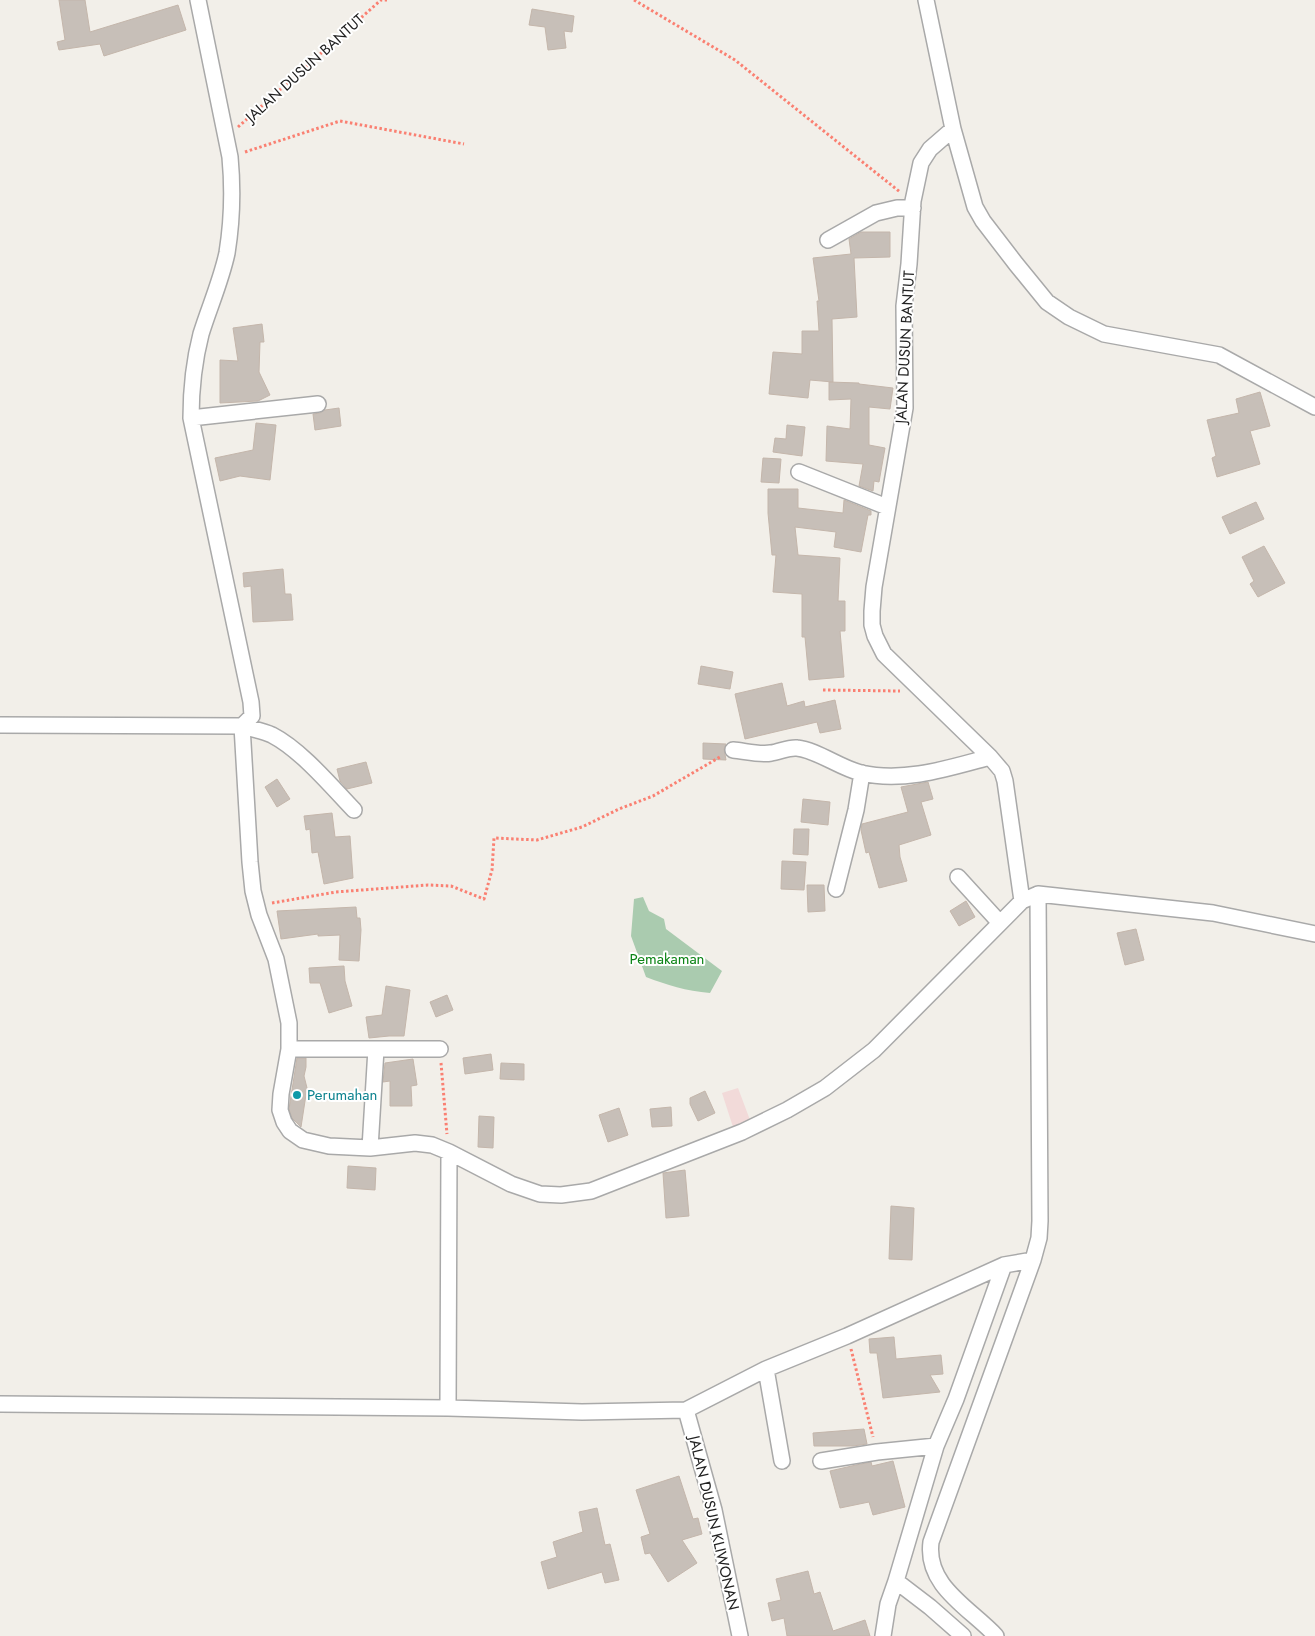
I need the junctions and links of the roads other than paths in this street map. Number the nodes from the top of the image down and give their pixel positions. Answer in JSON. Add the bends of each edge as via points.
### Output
{"nodes":[{"id":1,"x":198,"y":0,"type":"edge"},
{"id":2,"x":926,"y":0,"type":"edge"},
{"id":3,"x":953,"y":129,"type":"junction"},
{"id":4,"x":913,"y":205,"type":"junction"},
{"id":5,"x":828,"y":240,"type":"dead end"},
{"id":6,"x":318,"y":404,"type":"dead end"},
{"id":7,"x":1315,"y":407,"type":"edge"},
{"id":8,"x":192,"y":418,"type":"junction"},
{"id":9,"x":799,"y":472,"type":"dead end"},
{"id":10,"x":887,"y":507,"type":"junction"},
{"id":11,"x":0,"y":725,"type":"edge"},
{"id":12,"x":242,"y":726,"type":"junction"},
{"id":13,"x":733,"y":750,"type":"road end"},
{"id":14,"x":990,"y":758,"type":"junction"},
{"id":15,"x":862,"y":773,"type":"junction"},
{"id":16,"x":354,"y":810,"type":"dead end"},
{"id":17,"x":958,"y":877,"type":"dead end"},
{"id":18,"x":836,"y":889,"type":"dead end"},
{"id":19,"x":1038,"y":894,"type":"junction"},
{"id":20,"x":1022,"y":901,"type":"junction"},
{"id":21,"x":1000,"y":923,"type":"junction"},
{"id":22,"x":1315,"y":934,"type":"edge"},
{"id":23,"x":289,"y":1049,"type":"junction"},
{"id":24,"x":376,"y":1049,"type":"junction"},
{"id":25,"x":440,"y":1049,"type":"road end"},
{"id":26,"x":370,"y":1148,"type":"junction"},
{"id":27,"x":449,"y":1152,"type":"junction"},
{"id":28,"x":1028,"y":1261,"type":"junction"},
{"id":29,"x":1004,"y":1266,"type":"junction"},
{"id":30,"x":766,"y":1369,"type":"junction"},
{"id":31,"x":0,"y":1404,"type":"edge"},
{"id":32,"x":448,"y":1408,"type":"junction"},
{"id":33,"x":686,"y":1410,"type":"junction"},
{"id":34,"x":936,"y":1446,"type":"junction"},
{"id":35,"x":782,"y":1461,"type":"dead end"},
{"id":36,"x":821,"y":1461,"type":"dead end"},
{"id":37,"x":896,"y":1581,"type":"junction"},
{"id":38,"x":980,"y":1621,"type":"junction"},
{"id":39,"x":740,"y":1636,"type":"edge"},
{"id":40,"x":883,"y":1636,"type":"edge"},
{"id":41,"x":963,"y":1636,"type":"edge"},
{"id":42,"x":968,"y":1636,"type":"edge"},
{"id":43,"x":996,"y":1636,"type":"edge"}],
"edges":[{"from":1,"to":8,"type":"street","via":[[232,177],[226,254],[200,336],[191,393]]},
{"from":2,"to":3,"type":"street"},
{"from":3,"to":4,"type":"street","name":"JALAN DUSUN BANTUT","via":[[930,149],[921,163]]},
{"from":3,"to":7,"type":"street","via":[[975,207],[1047,302],[1104,334],[1218,355]]},
{"from":4,"to":5,"type":"street","via":[[876,213]]},
{"from":4,"to":10,"type":"street","name":"JALAN DUSUN BANTUT","via":[[904,306],[905,408]]},
{"from":6,"to":8,"type":"street"},
{"from":8,"to":12,"type":"street","via":[[251,702],[252,716]]},
{"from":9,"to":10,"type":"street"},
{"from":10,"to":14,"type":"street","name":"JALAN DUSUN BANTUT","via":[[874,587],[872,625],[878,645]]},
{"from":11,"to":12,"type":"street"},
{"from":12,"to":16,"type":"street","via":[[283,741]]},
{"from":12,"to":23,"type":"street","via":[[250,862],[257,906],[276,959],[286,1002]]},
{"from":13,"to":15,"type":"street","via":[[764,754],[797,748]]},
{"from":14,"to":15,"type":"street","via":[[934,772],[892,777]]},
{"from":14,"to":20,"type":"street","name":"JALAN DUSUN BANTUT","via":[[1002,771],[1005,781]]},
{"from":15,"to":18,"type":"street"},
{"from":17,"to":21,"type":"street"},
{"from":19,"to":20,"type":"street"},
{"from":19,"to":22,"type":"street","via":[[1213,914]]},
{"from":19,"to":28,"type":"street","via":[[1040,1220],[1039,1238]]},
{"from":20,"to":21,"type":"street"},
{"from":21,"to":27,"type":"street","via":[[874,1050],[825,1088],[742,1132],[591,1191],[561,1195],[540,1194],[511,1184]]},
{"from":23,"to":24,"type":"street"},
{"from":23,"to":26,"type":"street","via":[[280,1110],[290,1131],[303,1140],[329,1146]]},
{"from":24,"to":25,"type":"street"},
{"from":24,"to":26,"type":"street"},
{"from":26,"to":27,"type":"street","via":[[415,1143]]},
{"from":27,"to":32,"type":"street"},
{"from":28,"to":29,"type":"street"},
{"from":28,"to":38,"type":"street","via":[[931,1542],[932,1566],[941,1584]]},
{"from":29,"to":30,"type":"street"},
{"from":29,"to":34,"type":"street"},
{"from":30,"to":33,"type":"street"},
{"from":30,"to":35,"type":"street"},
{"from":31,"to":32,"type":"street"},
{"from":32,"to":33,"type":"street","via":[[582,1412]]},
{"from":33,"to":39,"type":"street","name":"JALAN DUSUN KLIWONAN","via":[[720,1538]]},
{"from":34,"to":36,"type":"street"},
{"from":34,"to":37,"type":"street"},
{"from":37,"to":40,"type":"street"},
{"from":37,"to":41,"type":"street"},
{"from":38,"to":42,"type":"street"},
{"from":38,"to":43,"type":"street"}]}
